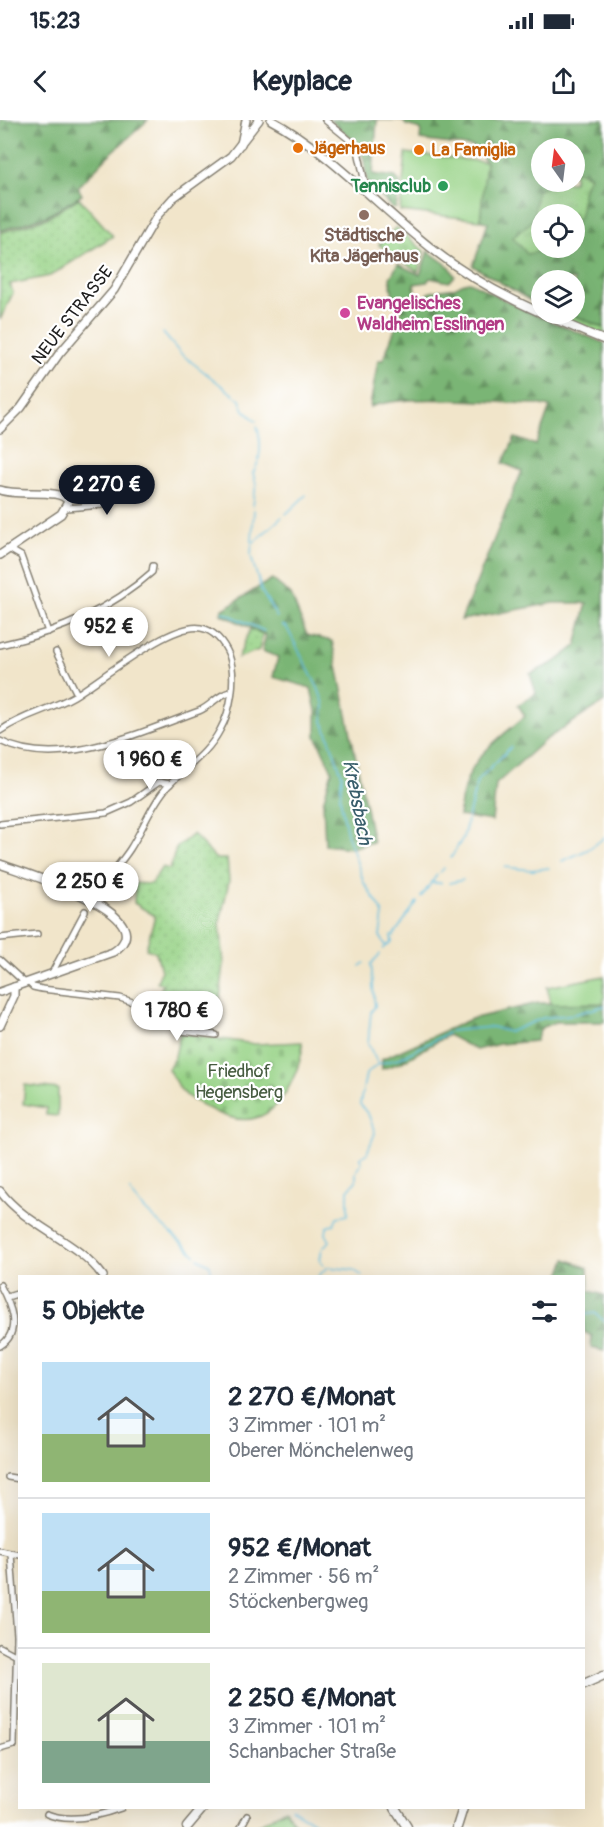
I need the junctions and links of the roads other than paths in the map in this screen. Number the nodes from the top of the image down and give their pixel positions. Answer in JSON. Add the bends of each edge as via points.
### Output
{"nodes":[{"id":1,"x":259,"y":120,"type":"edge"},
{"id":2,"x":271,"y":120,"type":"edge"},
{"id":3,"x":325,"y":120,"type":"edge"},
{"id":4,"x":244,"y":121,"type":"edge"},
{"id":5,"x":241,"y":144,"type":"junction"},
{"id":6,"x":369,"y":196,"type":"junction"},
{"id":7,"x":604,"y":340,"type":"edge"},
{"id":8,"x":0,"y":429,"type":"edge"},
{"id":9,"x":139,"y":488,"type":"dead end"},
{"id":10,"x":0,"y":490,"type":"edge"},
{"id":11,"x":67,"y":508,"type":"junction"},
{"id":12,"x":9,"y":549,"type":"junction"},
{"id":13,"x":0,"y":555,"type":"edge"},
{"id":14,"x":153,"y":566,"type":"dead end"},
{"id":15,"x":48,"y":632,"type":"junction"},
{"id":16,"x":0,"y":645,"type":"edge"},
{"id":17,"x":56,"y":652,"type":"dead end"},
{"id":18,"x":230,"y":692,"type":"junction"},
{"id":19,"x":77,"y":694,"type":"junction"},
{"id":20,"x":0,"y":730,"type":"edge"},
{"id":21,"x":0,"y":741,"type":"edge"},
{"id":22,"x":170,"y":784,"type":"junction"},
{"id":23,"x":0,"y":824,"type":"edge"},
{"id":24,"x":0,"y":864,"type":"edge"},
{"id":25,"x":94,"y":901,"type":"junction"},
{"id":26,"x":85,"y":910,"type":"dead end"},
{"id":27,"x":37,"y":934,"type":"dead end"},
{"id":28,"x":0,"y":938,"type":"edge"},
{"id":29,"x":0,"y":960,"type":"edge"},
{"id":30,"x":53,"y":971,"type":"junction"},
{"id":31,"x":27,"y":982,"type":"junction"},
{"id":32,"x":14,"y":987,"type":"junction"},
{"id":33,"x":0,"y":992,"type":"edge"},
{"id":34,"x":0,"y":1026,"type":"edge"},
{"id":35,"x":216,"y":1035,"type":"dead end"},
{"id":36,"x":0,"y":1191,"type":"edge"},
{"id":37,"x":102,"y":1275,"type":"edge"},
{"id":38,"x":0,"y":1285,"type":"edge"},
{"id":39,"x":18,"y":1294,"type":"edge"},
{"id":40,"x":7,"y":1297,"type":"junction"},
{"id":41,"x":15,"y":1307,"type":"edge"},
{"id":42,"x":0,"y":1346,"type":"edge"},
{"id":43,"x":8,"y":1477,"type":"dead end"},
{"id":44,"x":18,"y":1479,"type":"edge"},
{"id":45,"x":0,"y":1551,"type":"edge"},
{"id":46,"x":11,"y":1554,"type":"junction"},
{"id":47,"x":18,"y":1555,"type":"edge"},
{"id":48,"x":0,"y":1647,"type":"edge"},
{"id":49,"x":18,"y":1657,"type":"edge"},
{"id":50,"x":604,"y":1676,"type":"edge"},
{"id":51,"x":585,"y":1684,"type":"edge"},
{"id":52,"x":17,"y":1724,"type":"edge"},
{"id":53,"x":14,"y":1745,"type":"junction"},
{"id":54,"x":18,"y":1748,"type":"edge"},
{"id":55,"x":0,"y":1749,"type":"edge"},
{"id":56,"x":116,"y":1809,"type":"edge"},
{"id":57,"x":202,"y":1809,"type":"edge"},
{"id":58,"x":396,"y":1809,"type":"edge"},
{"id":59,"x":463,"y":1809,"type":"edge"},
{"id":60,"x":47,"y":1814,"type":"dead end"},
{"id":61,"x":247,"y":1816,"type":"dead end"},
{"id":62,"x":188,"y":1827,"type":"edge"},
{"id":63,"x":241,"y":1827,"type":"edge"},
{"id":64,"x":407,"y":1827,"type":"edge"},
{"id":65,"x":457,"y":1827,"type":"edge"}],
"edges":[{"from":1,"to":5,"type":"street","name":"NEUE STRASSE"},
{"from":2,"to":6,"type":"street","via":[[306,143]]},
{"from":3,"to":6,"type":"street","via":[[356,145]]},
{"from":4,"to":5,"type":"street"},
{"from":5,"to":8,"type":"street","name":"NEUE STRASSE","via":[[226,160],[173,198],[157,216],[114,290]]},
{"from":6,"to":7,"type":"street","via":[[475,279],[514,302]]},
{"from":9,"to":11,"type":"street","via":[[102,505]]},
{"from":10,"to":11,"type":"street","via":[[19,495],[60,493],[68,499]]},
{"from":11,"to":12,"type":"street"},
{"from":12,"to":13,"type":"street"},
{"from":12,"to":15,"type":"street","via":[[21,556]]},
{"from":14,"to":15,"type":"street","via":[[150,574],[119,596]]},
{"from":15,"to":16,"type":"street"},
{"from":17,"to":19,"type":"street"},
{"from":18,"to":19,"type":"street","via":[[227,651],[215,634],[199,627],[174,633]]},
{"from":18,"to":21,"type":"street","via":[[199,711],[78,751],[41,753]]},
{"from":18,"to":22,"type":"street","via":[[228,710],[215,739],[198,761]]},
{"from":19,"to":20,"type":"street"},
{"from":22,"to":23,"type":"street","via":[[157,783],[126,805],[101,814]]},
{"from":22,"to":25,"type":"street"},
{"from":24,"to":25,"type":"street"},
{"from":25,"to":30,"type":"street","via":[[109,909],[120,922],[122,944],[107,955]]},
{"from":26,"to":30,"type":"street"},
{"from":27,"to":28,"type":"street"},
{"from":29,"to":31,"type":"street"},
{"from":30,"to":31,"type":"street"},
{"from":31,"to":32,"type":"street"},
{"from":31,"to":35,"type":"street","via":[[42,989],[120,998],[143,1005],[179,1030]]},
{"from":32,"to":33,"type":"street"},
{"from":32,"to":34,"type":"street","via":[[14,996]]},
{"from":36,"to":37,"type":"street"},
{"from":38,"to":40,"type":"street"},
{"from":39,"to":40,"type":"street"},
{"from":40,"to":41,"type":"street"},
{"from":41,"to":42,"type":"street","via":[[9,1336]]},
{"from":43,"to":44,"type":"street"},
{"from":45,"to":46,"type":"street"},
{"from":46,"to":47,"type":"street"},
{"from":46,"to":49,"type":"street"},
{"from":48,"to":49,"type":"street"},
{"from":49,"to":52,"type":"street"},
{"from":50,"to":51,"type":"main road"},
{"from":52,"to":53,"type":"street"},
{"from":53,"to":54,"type":"street"},
{"from":53,"to":55,"type":"street"},
{"from":56,"to":60,"type":"street","via":[[76,1818]]},
{"from":57,"to":62,"type":"main road"},
{"from":58,"to":64,"type":"main road"},
{"from":59,"to":65,"type":"main road"},
{"from":61,"to":63,"type":"street"}]}
